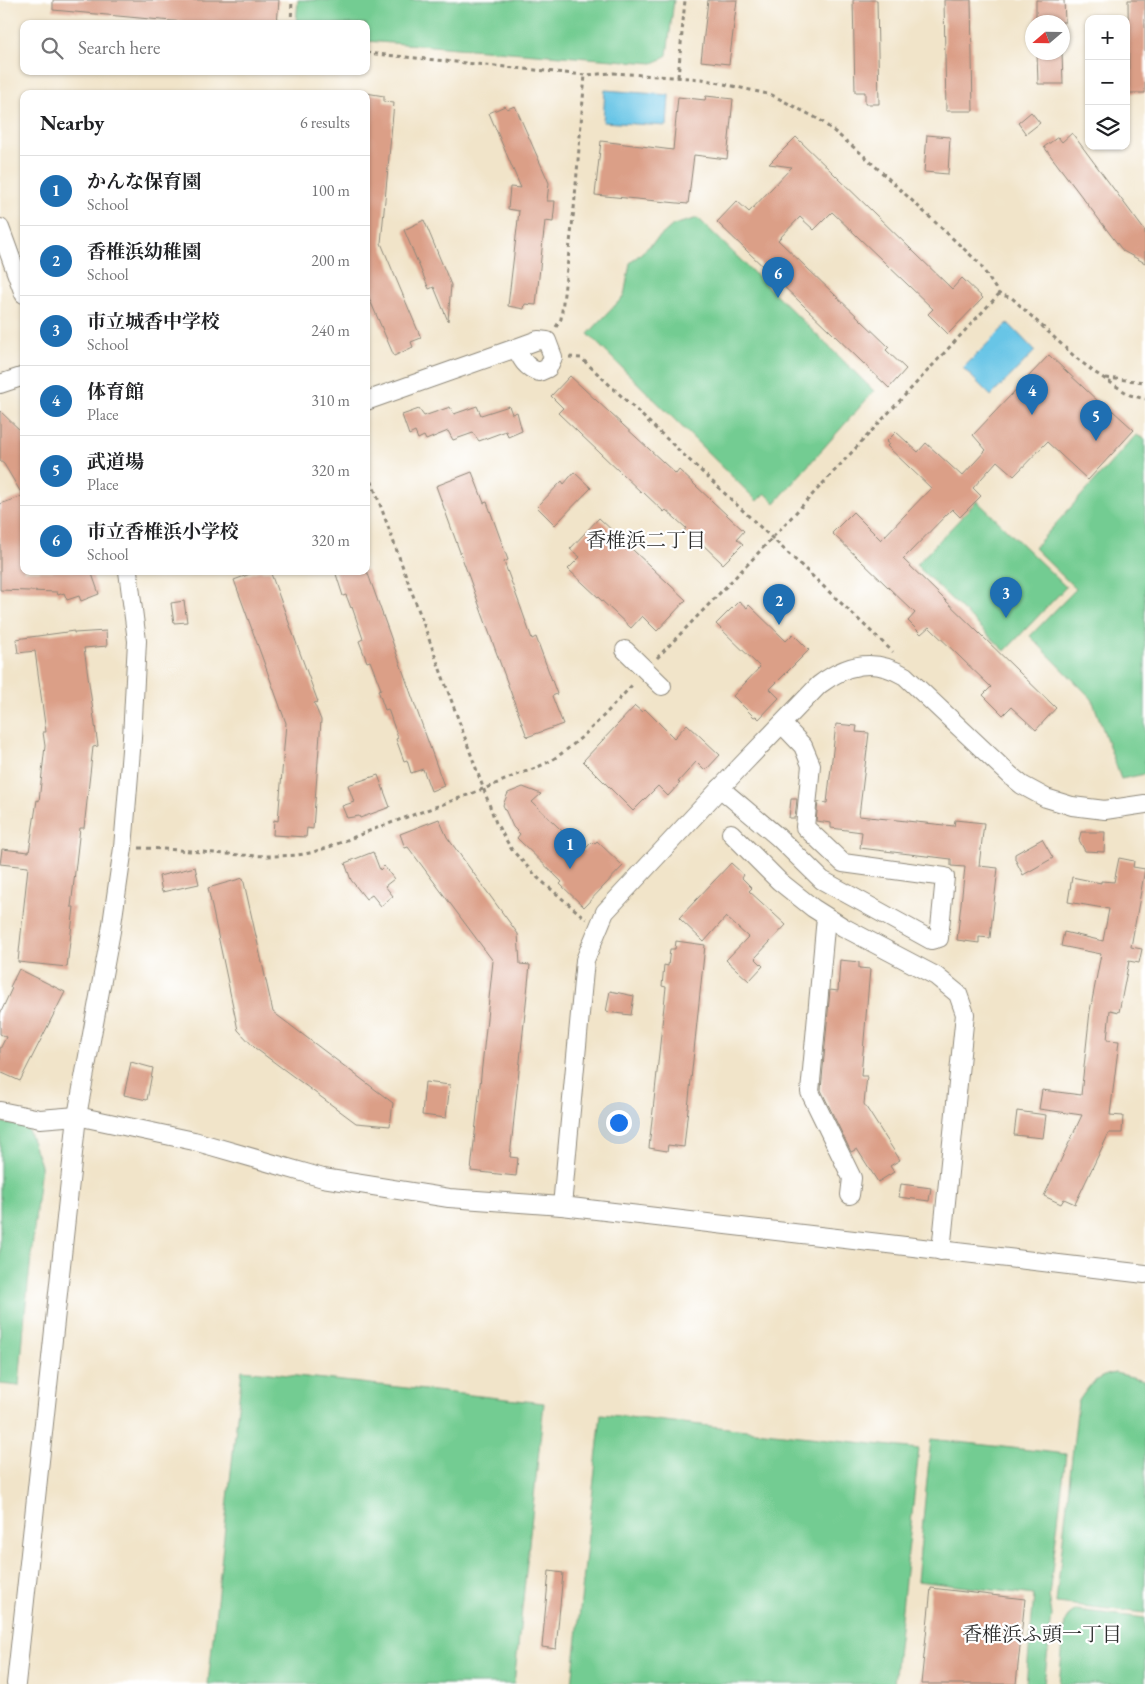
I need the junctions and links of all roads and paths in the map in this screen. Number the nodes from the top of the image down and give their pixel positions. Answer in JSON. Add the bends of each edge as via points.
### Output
{"nodes":[{"id":1,"x":292,"y":0,"type":"edge"},
{"id":2,"x":686,"y":0,"type":"edge"},
{"id":3,"x":290,"y":20,"type":"edge"},
{"id":4,"x":370,"y":53,"type":"edge"},
{"id":5,"x":585,"y":75,"type":"junction"},
{"id":6,"x":678,"y":77,"type":"junction"},
{"id":7,"x":0,"y":228,"type":"edge"},
{"id":8,"x":20,"y":283,"type":"edge"},
{"id":9,"x":999,"y":294,"type":"junction"},
{"id":10,"x":516,"y":348,"type":"junction"},
{"id":11,"x":550,"y":349,"type":"junction"},
{"id":12,"x":20,"y":377,"type":"edge"},
{"id":13,"x":1106,"y":378,"type":"junction"},
{"id":14,"x":1145,"y":382,"type":"edge"},
{"id":15,"x":0,"y":384,"type":"edge"},
{"id":16,"x":1145,"y":399,"type":"edge"},
{"id":17,"x":370,"y":400,"type":"edge"},
{"id":18,"x":370,"y":477,"type":"edge"},
{"id":19,"x":772,"y":537,"type":"junction"},
{"id":20,"x":129,"y":575,"type":"edge"},
{"id":21,"x":625,"y":650,"type":"dead end"},
{"id":22,"x":894,"y":652,"type":"dead end"},
{"id":23,"x":646,"y":670,"type":"junction"},
{"id":24,"x":662,"y":686,"type":"dead end"},
{"id":25,"x":782,"y":724,"type":"junction"},
{"id":26,"x":720,"y":788,"type":"junction"},
{"id":27,"x":485,"y":789,"type":"junction"},
{"id":28,"x":1145,"y":804,"type":"edge"},
{"id":29,"x":731,"y":832,"type":"dead end"},
{"id":30,"x":123,"y":848,"type":"junction"},
{"id":31,"x":826,"y":917,"type":"junction"},
{"id":32,"x":598,"y":929,"type":"junction"},
{"id":33,"x":0,"y":1111,"type":"edge"},
{"id":34,"x":77,"y":1116,"type":"junction"},
{"id":35,"x":850,"y":1195,"type":"dead end"},
{"id":36,"x":562,"y":1206,"type":"junction"},
{"id":37,"x":941,"y":1251,"type":"junction"},
{"id":38,"x":1145,"y":1274,"type":"edge"},
{"id":39,"x":16,"y":1684,"type":"edge"}],
"edges":[{"from":1,"to":3,"type":"path"},
{"from":2,"to":6,"type":"path"},
{"from":4,"to":5,"type":"path"},
{"from":5,"to":6,"type":"path","via":[[613,73]]},
{"from":5,"to":11,"type":"path","via":[[561,319]]},
{"from":6,"to":9,"type":"path","via":[[702,78],[772,95],[820,120],[862,154],[979,263]]},
{"from":7,"to":8,"type":"street"},
{"from":9,"to":13,"type":"path","via":[[1012,298],[1074,356]]},
{"from":9,"to":19,"type":"path"},
{"from":10,"to":11,"type":"street","via":[[538,340]]},
{"from":10,"to":11,"type":"street","via":[[529,369],[539,372],[548,368]]},
{"from":10,"to":17,"type":"street"},
{"from":11,"to":19,"type":"path","via":[[581,358]]},
{"from":12,"to":15,"type":"street"},
{"from":13,"to":14,"type":"path"},
{"from":13,"to":16,"type":"path","via":[[1130,395]]},
{"from":18,"to":27,"type":"path"},
{"from":19,"to":22,"type":"path"},
{"from":19,"to":23,"type":"path"},
{"from":20,"to":30,"type":"street","via":[[137,641]]},
{"from":21,"to":23,"type":"street"},
{"from":23,"to":24,"type":"street"},
{"from":23,"to":27,"type":"path","via":[[607,712],[554,759]]},
{"from":25,"to":26,"type":"street"},
{"from":25,"to":26,"type":"street","via":[[803,746],[811,765],[805,827],[843,863],[944,877],[939,938],[931,940],[822,880]]},
{"from":25,"to":28,"type":"street","via":[[830,676],[854,666],[886,667],[905,676],[1010,776],[1034,792],[1072,806],[1105,810]]},
{"from":26,"to":32,"type":"street","via":[[605,912]]},
{"from":27,"to":30,"type":"path","via":[[336,844],[299,854],[243,855]]},
{"from":27,"to":32,"type":"path","via":[[496,823],[512,850],[538,878]]},
{"from":29,"to":31,"type":"street","via":[[779,882]]},
{"from":30,"to":34,"type":"street"},
{"from":31,"to":35,"type":"street","via":[[810,1092],[852,1178]]},
{"from":31,"to":37,"type":"street","via":[[936,976],[958,994],[965,1014]]},
{"from":32,"to":36,"type":"street","via":[[585,960]]},
{"from":33,"to":34,"type":"street","via":[[40,1119]]},
{"from":34,"to":36,"type":"street","via":[[194,1141],[323,1178],[449,1198]]},
{"from":34,"to":39,"type":"street"},
{"from":36,"to":37,"type":"street"},
{"from":37,"to":38,"type":"street"}]}
